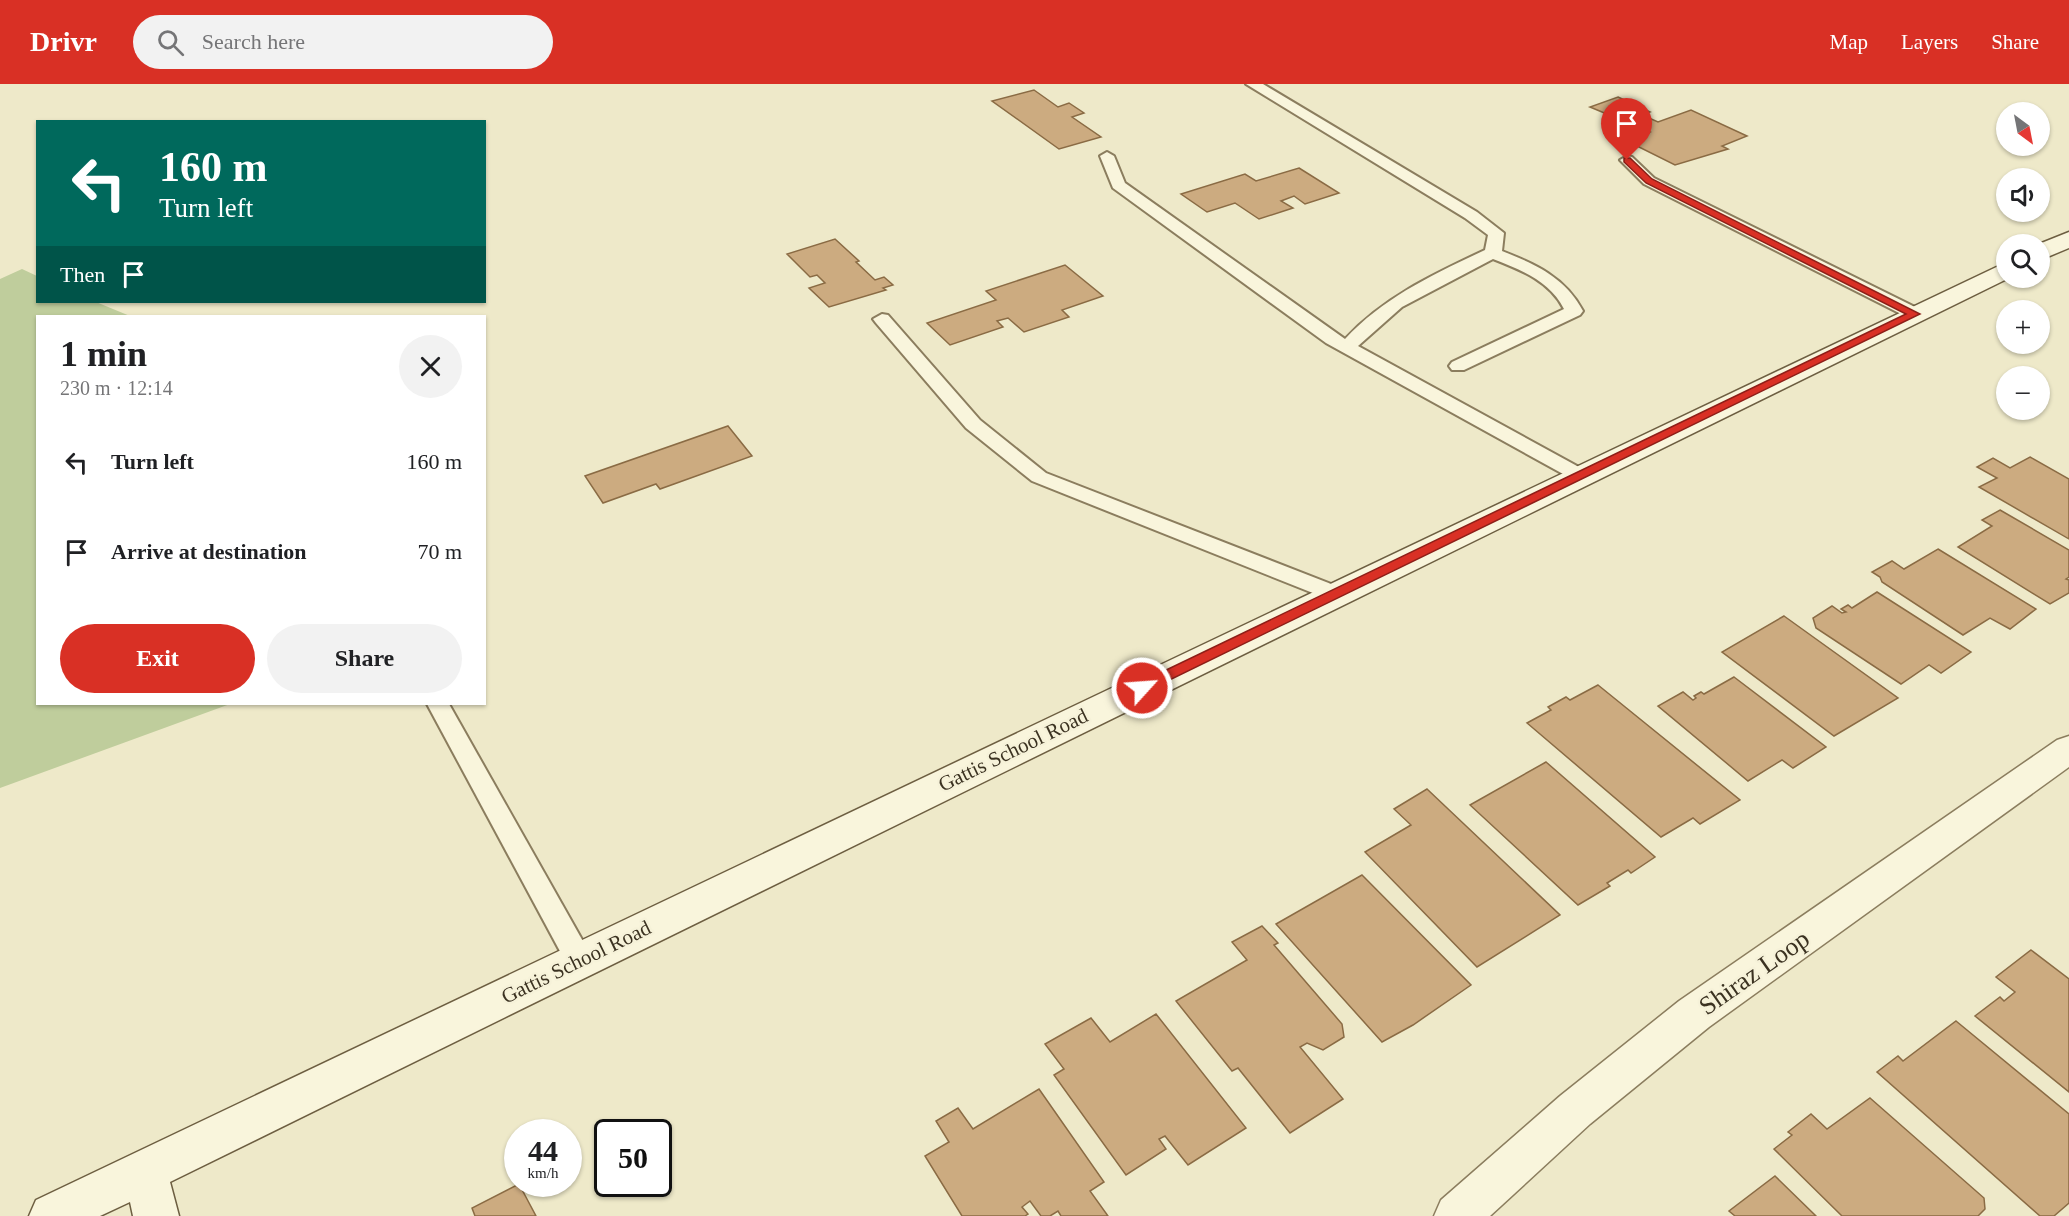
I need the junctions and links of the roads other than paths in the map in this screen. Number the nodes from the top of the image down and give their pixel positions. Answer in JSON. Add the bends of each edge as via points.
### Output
{"nodes":[{"id":1,"x":1253,"y":84,"type":"edge"},
{"id":2,"x":1107,"y":156,"type":"dead end"},
{"id":3,"x":1627,"y":160,"type":"dead end"},
{"id":4,"x":2069,"y":239,"type":"edge"},
{"id":5,"x":2050,"y":248,"type":"edge"},
{"id":6,"x":1493,"y":253,"type":"junction"},
{"id":7,"x":1996,"y":274,"type":"edge"},
{"id":8,"x":1915,"y":314,"type":"junction"},
{"id":9,"x":882,"y":319,"type":"dead end"},
{"id":10,"x":1348,"y":347,"type":"junction"},
{"id":11,"x":1458,"y":366,"type":"dead end"},
{"id":12,"x":1581,"y":476,"type":"junction"},
{"id":13,"x":1336,"y":594,"type":"junction"},
{"id":14,"x":439,"y":705,"type":"edge"},
{"id":15,"x":2069,"y":749,"type":"edge"},
{"id":16,"x":579,"y":960,"type":"junction"},
{"id":17,"x":145,"y":1171,"type":"junction"},
{"id":18,"x":52,"y":1216,"type":"edge"},
{"id":19,"x":156,"y":1216,"type":"edge"},
{"id":20,"x":1457,"y":1216,"type":"edge"}],
"edges":[{"from":1,"to":6,"type":"lane","via":[[1471,214],[1496,233]]},
{"from":2,"to":10,"type":"lane","via":[[1118,185]]},
{"from":3,"to":8,"type":"lane","via":[[1649,181]]},
{"from":4,"to":5,"type":"main road"},
{"from":6,"to":10,"type":"lane","via":[[1425,285],[1366,324]]},
{"from":6,"to":11,"type":"lane","via":[[1532,270],[1567,294],[1574,311]]},
{"from":7,"to":8,"type":"main road","name":"Gattis School Road"},
{"from":8,"to":12,"type":"main road","name":"Gattis School Road"},
{"from":9,"to":13,"type":"lane","via":[[973,424],[1039,477]]},
{"from":10,"to":12,"type":"lane"},
{"from":12,"to":13,"type":"main road","name":"Gattis School Road"},
{"from":13,"to":16,"type":"main road","name":"Gattis School Road"},
{"from":14,"to":16,"type":"lane"},
{"from":15,"to":20,"type":"main road","name":"Shiraz Loop","via":[[1694,1014],[1575,1110]]},
{"from":16,"to":17,"type":"main road","name":"Gattis School Road"},
{"from":17,"to":18,"type":"main road","name":"Gattis School Road"},
{"from":17,"to":19,"type":"main road"}]}
